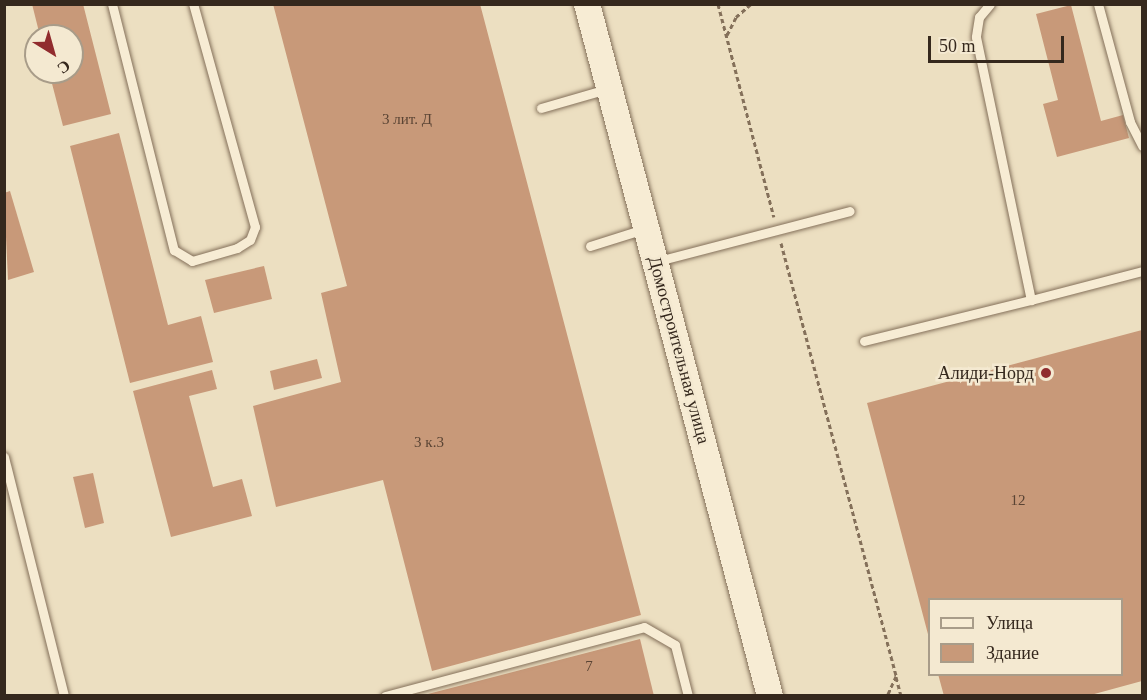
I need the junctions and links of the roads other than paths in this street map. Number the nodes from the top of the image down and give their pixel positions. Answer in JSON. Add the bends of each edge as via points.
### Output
{"nodes":[{"id":1,"x":112,"y":4,"type":"edge"},
{"id":2,"x":193,"y":4,"type":"edge"},
{"id":3,"x":587,"y":4,"type":"edge"},
{"id":4,"x":990,"y":4,"type":"edge"},
{"id":5,"x":1098,"y":4,"type":"edge"},
{"id":6,"x":609,"y":89,"type":"junction"},
{"id":7,"x":540,"y":108,"type":"dead end"},
{"id":8,"x":1143,"y":146,"type":"edge"},
{"id":9,"x":850,"y":211,"type":"dead end"},
{"id":10,"x":646,"y":229,"type":"junction"},
{"id":11,"x":590,"y":246,"type":"dead end"},
{"id":12,"x":655,"y":261,"type":"junction"},
{"id":13,"x":1143,"y":271,"type":"edge"},
{"id":14,"x":1031,"y":300,"type":"junction"},
{"id":15,"x":864,"y":341,"type":"dead end"},
{"id":16,"x":4,"y":458,"type":"edge"},
{"id":17,"x":64,"y":696,"type":"edge"},
{"id":18,"x":385,"y":696,"type":"edge"},
{"id":19,"x":688,"y":696,"type":"edge"},
{"id":20,"x":770,"y":696,"type":"edge"}],
"edges":[{"from":1,"to":2,"type":"lane","via":[[174,250],[192,261],[237,248],[250,240],[255,227]]},
{"from":3,"to":6,"type":"street","name":"Домостроительная улица"},
{"from":4,"to":14,"type":"lane","via":[[979,17],[976,37]]},
{"from":5,"to":8,"type":"lane","via":[[1130,122]]},
{"from":6,"to":7,"type":"lane"},
{"from":6,"to":10,"type":"street","name":"Домостроительная улица"},
{"from":9,"to":12,"type":"lane"},
{"from":10,"to":11,"type":"lane"},
{"from":10,"to":12,"type":"street","name":"Домостроительная улица"},
{"from":12,"to":20,"type":"street","name":"Домостроительная улица"},
{"from":13,"to":14,"type":"lane"},
{"from":14,"to":15,"type":"lane"},
{"from":16,"to":17,"type":"lane"},
{"from":18,"to":19,"type":"lane","via":[[644,627],[675,645]]}]}
